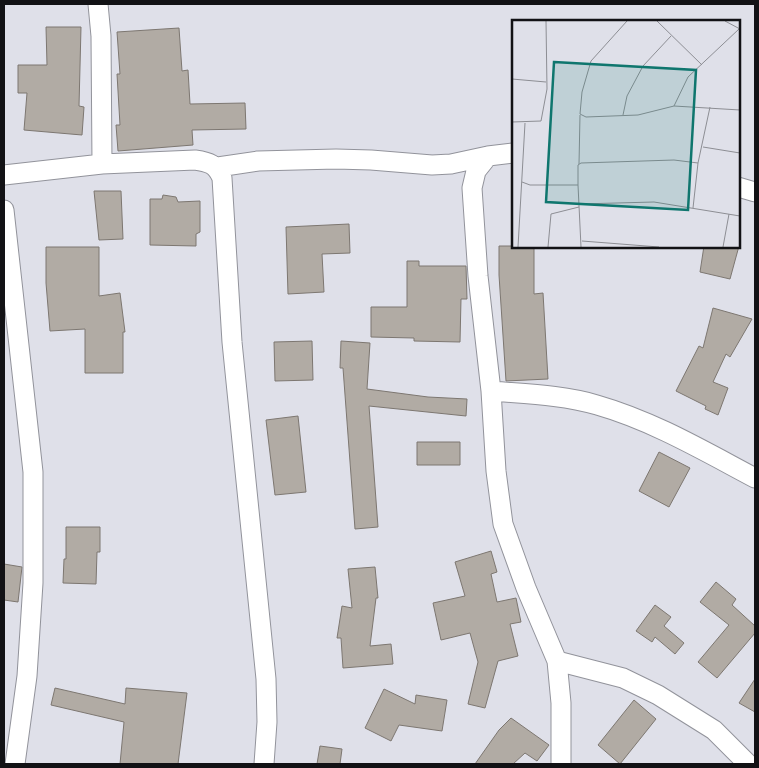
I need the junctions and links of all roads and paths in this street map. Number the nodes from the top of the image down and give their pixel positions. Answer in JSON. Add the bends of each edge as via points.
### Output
{"nodes":[{"id":1,"x":98,"y":4,"type":"edge"},
{"id":2,"x":512,"y":153,"type":"edge"},
{"id":3,"x":488,"y":156,"type":"junction"},
{"id":4,"x":102,"y":164,"type":"junction"},
{"id":5,"x":218,"y":167,"type":"junction"},
{"id":6,"x":4,"y":174,"type":"edge"},
{"id":7,"x":739,"y":187,"type":"edge"},
{"id":8,"x":755,"y":192,"type":"edge"},
{"id":9,"x":4,"y":210,"type":"edge"},
{"id":10,"x":491,"y":391,"type":"junction"},
{"id":11,"x":755,"y":478,"type":"edge"},
{"id":12,"x":557,"y":661,"type":"junction"},
{"id":13,"x":16,"y":764,"type":"edge"},
{"id":14,"x":264,"y":764,"type":"edge"},
{"id":15,"x":561,"y":764,"type":"edge"},
{"id":16,"x":748,"y":764,"type":"edge"}],
"edges":[{"from":1,"to":4,"type":"street"},
{"from":2,"to":3,"type":"street"},
{"from":3,"to":5,"type":"street","via":[[432,165],[336,159],[258,161]]},
{"from":3,"to":10,"type":"street","via":[[476,171],[472,188]]},
{"from":4,"to":5,"type":"street","via":[[194,160]]},
{"from":4,"to":6,"type":"street"},
{"from":5,"to":14,"type":"street","via":[[222,178],[232,342],[266,679]]},
{"from":7,"to":8,"type":"street"},
{"from":9,"to":13,"type":"street","via":[[33,472],[33,583],[27,676]]},
{"from":10,"to":11,"type":"street","via":[[596,405],[652,425]]},
{"from":10,"to":12,"type":"street","via":[[503,524]]},
{"from":12,"to":15,"type":"street"},
{"from":12,"to":16,"type":"street","via":[[623,678],[658,695],[714,730]]}]}
